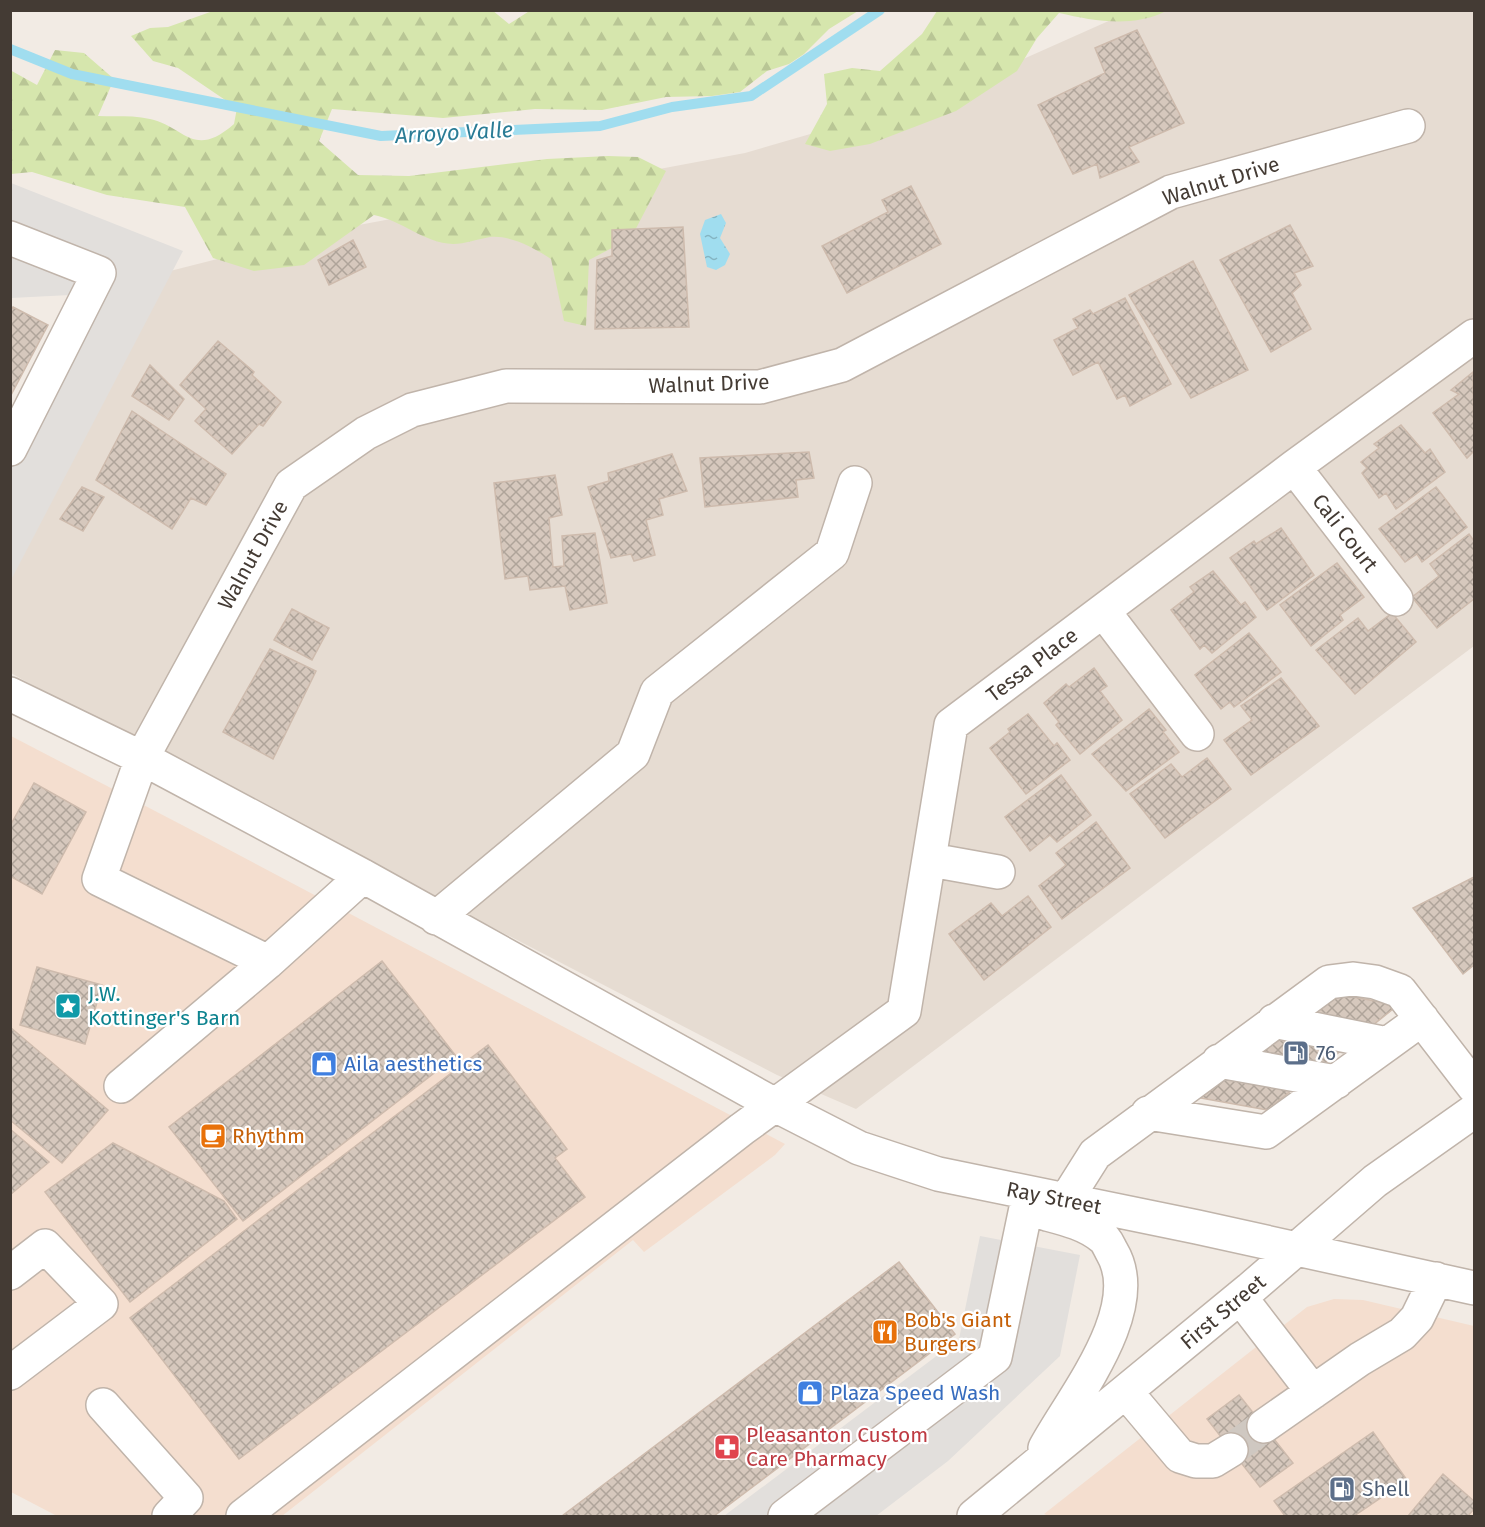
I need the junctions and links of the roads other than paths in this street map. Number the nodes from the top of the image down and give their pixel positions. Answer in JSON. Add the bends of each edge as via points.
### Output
{"nodes":[{"id":1,"x":1408,"y":126,"type":"dead end"},
{"id":2,"x":10,"y":238,"type":"edge"},
{"id":3,"x":1474,"y":336,"type":"edge"},
{"id":4,"x":10,"y":448,"type":"edge"},
{"id":5,"x":1294,"y":467,"type":"junction"},
{"id":6,"x":855,"y":483,"type":"dead end"},
{"id":7,"x":1396,"y":599,"type":"dead end"},
{"id":8,"x":1104,"y":612,"type":"junction"},
{"id":9,"x":10,"y":694,"type":"edge"},
{"id":10,"x":1197,"y":734,"type":"dead end"},
{"id":11,"x":142,"y":758,"type":"junction"},
{"id":12,"x":931,"y":860,"type":"junction"},
{"id":13,"x":998,"y":872,"type":"dead end"},
{"id":14,"x":363,"y":876,"type":"junction"},
{"id":15,"x":436,"y":918,"type":"junction"},
{"id":16,"x":268,"y":962,"type":"junction"},
{"id":17,"x":1422,"y":1019,"type":"junction"},
{"id":18,"x":1274,"y":1021,"type":"junction"},
{"id":19,"x":1387,"y":1044,"type":"junction"},
{"id":20,"x":1219,"y":1060,"type":"junction"},
{"id":21,"x":1336,"y":1082,"type":"junction"},
{"id":22,"x":121,"y":1086,"type":"dead end"},
{"id":23,"x":1474,"y":1087,"type":"edge"},
{"id":24,"x":775,"y":1105,"type":"junction"},
{"id":25,"x":1474,"y":1111,"type":"edge"},
{"id":26,"x":1148,"y":1113,"type":"junction"},
{"id":27,"x":955,"y":1178,"type":"junction"},
{"id":28,"x":1066,"y":1200,"type":"junction"},
{"id":29,"x":1026,"y":1208,"type":"junction"},
{"id":30,"x":1298,"y":1249,"type":"junction"},
{"id":31,"x":10,"y":1273,"type":"edge"},
{"id":32,"x":1436,"y":1279,"type":"junction"},
{"id":33,"x":1474,"y":1288,"type":"edge"},
{"id":34,"x":1240,"y":1298,"type":"junction"},
{"id":35,"x":10,"y":1373,"type":"edge"},
{"id":36,"x":1126,"y":1392,"type":"junction"},
{"id":37,"x":1313,"y":1392,"type":"junction"},
{"id":38,"x":103,"y":1405,"type":"dead end"},
{"id":39,"x":1264,"y":1426,"type":"tunnel mouth"},
{"id":40,"x":1231,"y":1450,"type":"tunnel mouth"},
{"id":41,"x":1035,"y":1466,"type":"junction"},
{"id":42,"x":186,"y":1510,"type":"edge"},
{"id":43,"x":243,"y":1516,"type":"edge"},
{"id":44,"x":785,"y":1516,"type":"edge"},
{"id":45,"x":974,"y":1516,"type":"edge"}],
"edges":[{"from":1,"to":11,"type":"street","name":"Walnut Drive","via":[[1171,192],[843,365],[760,387],[506,386],[411,410],[366,433],[291,485]]},
{"from":2,"to":4,"type":"street","via":[[99,273]]},
{"from":3,"to":5,"type":"street","name":"Tessa Place"},
{"from":5,"to":7,"type":"street","name":"Cali Court"},
{"from":5,"to":8,"type":"street","name":"Tessa Place"},
{"from":6,"to":15,"type":"street","via":[[832,553],[657,692],[633,754]]},
{"from":8,"to":10,"type":"street"},
{"from":8,"to":12,"type":"street","name":"Tessa Place","via":[[951,725]]},
{"from":9,"to":11,"type":"street","name":"Ray Street"},
{"from":11,"to":14,"type":"street","name":"Ray Street"},
{"from":11,"to":16,"type":"street","name":"Walnut Drive","via":[[99,879]]},
{"from":12,"to":13,"type":"street"},
{"from":12,"to":24,"type":"street","name":"Tessa Place","via":[[904,1011]]},
{"from":14,"to":15,"type":"street","name":"Ray Street"},
{"from":14,"to":16,"type":"street"},
{"from":15,"to":24,"type":"street","name":"Ray Street"},
{"from":16,"to":22,"type":"street"},
{"from":17,"to":18,"type":"street","via":[[1400,991],[1353,979],[1329,982]]},
{"from":17,"to":19,"type":"street"},
{"from":17,"to":23,"type":"street"},
{"from":18,"to":19,"type":"street"},
{"from":18,"to":20,"type":"street"},
{"from":19,"to":21,"type":"street"},
{"from":20,"to":21,"type":"street"},
{"from":20,"to":26,"type":"street"},
{"from":21,"to":26,"type":"street","via":[[1266,1132]]},
{"from":24,"to":27,"type":"street","name":"Ray Street","via":[[859,1148]]},
{"from":24,"to":43,"type":"street","name":"Tessa Place"},
{"from":25,"to":30,"type":"street","name":"First Street","via":[[1374,1181]]},
{"from":26,"to":28,"type":"street","via":[[1095,1154]]},
{"from":27,"to":28,"type":"street","name":"Ray Street"},
{"from":27,"to":29,"type":"street","via":[[982,1200]]},
{"from":28,"to":30,"type":"street","name":"Ray Street"},
{"from":29,"to":41,"type":"street","via":[[1080,1223],[1104,1238],[1118,1262],[1122,1293],[1116,1320],[1100,1353]]},
{"from":29,"to":44,"type":"street","via":[[995,1357]]},
{"from":30,"to":32,"type":"street","name":"Ray Street"},
{"from":30,"to":34,"type":"street","name":"First Street"},
{"from":31,"to":35,"type":"street","via":[[45,1246],[101,1304]]},
{"from":32,"to":33,"type":"street","name":"Ray Street"},
{"from":32,"to":37,"type":"street","via":[[1418,1318],[1402,1334]]},
{"from":34,"to":36,"type":"street","name":"First Street"},
{"from":34,"to":37,"type":"street"},
{"from":36,"to":40,"type":"street","via":[[1180,1456],[1213,1461]]},
{"from":36,"to":41,"type":"street","name":"First Street"},
{"from":37,"to":39,"type":"street"},
{"from":38,"to":42,"type":"street"},
{"from":41,"to":45,"type":"street","name":"First Street"}]}
